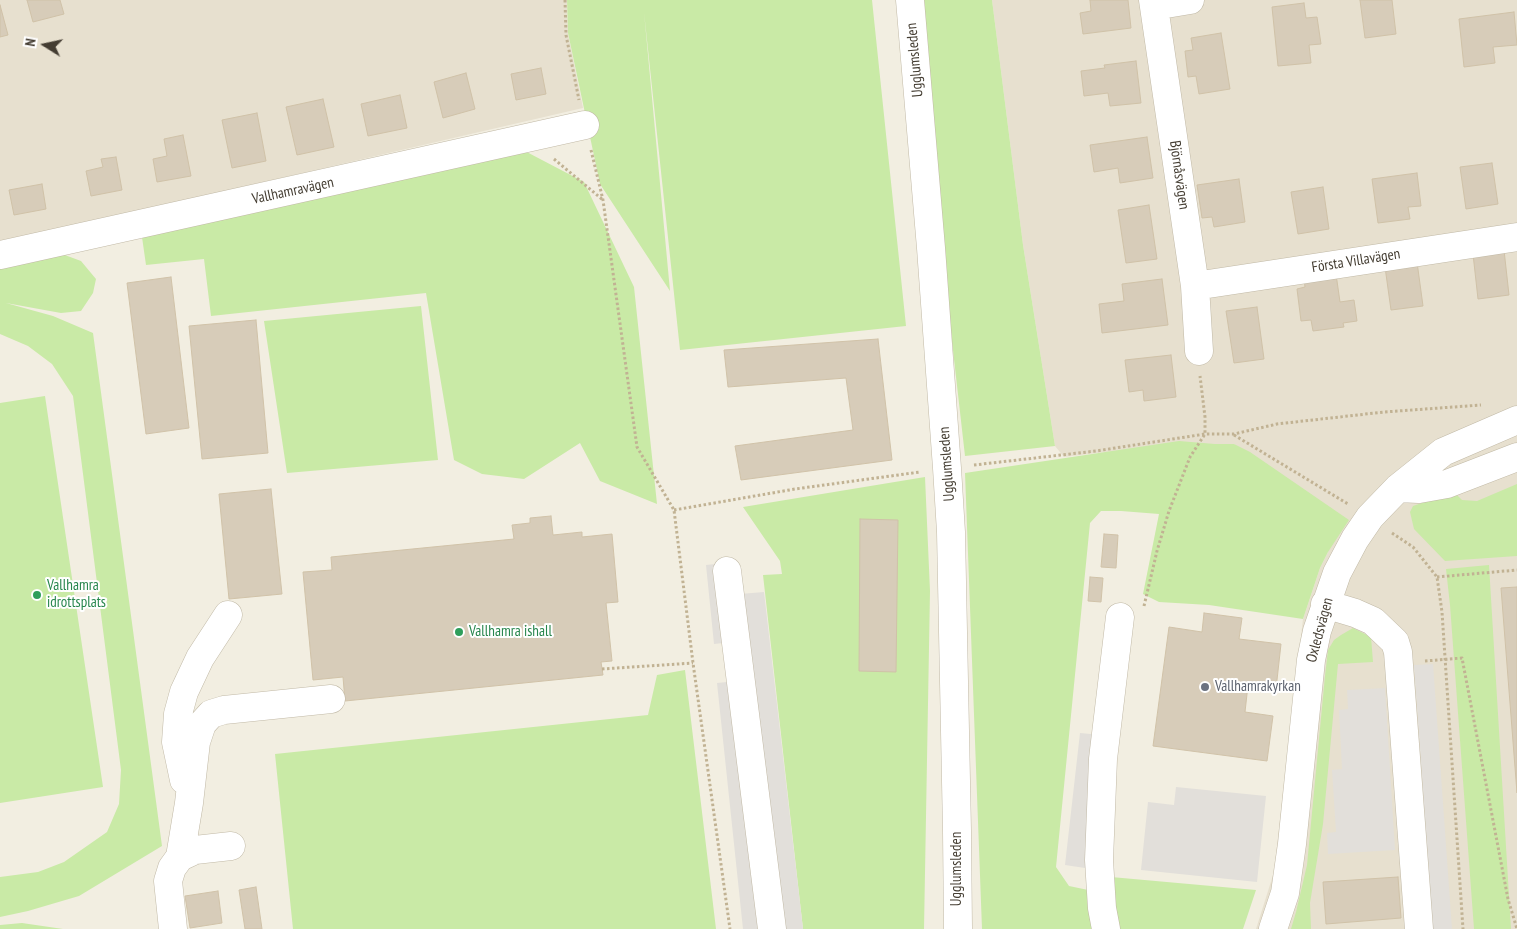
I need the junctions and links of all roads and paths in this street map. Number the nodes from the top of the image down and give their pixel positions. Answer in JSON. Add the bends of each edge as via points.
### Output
{"nodes":[{"id":1,"x":565,"y":0,"type":"edge"},
{"id":2,"x":910,"y":0,"type":"edge"},
{"id":3,"x":1190,"y":0,"type":"edge"},
{"id":4,"x":1154,"y":3,"type":"edge"},
{"id":5,"x":585,"y":125,"type":"junction"},
{"id":6,"x":529,"y":139,"type":"junction"},
{"id":7,"x":603,"y":200,"type":"junction"},
{"id":8,"x":1517,"y":237,"type":"edge"},
{"id":9,"x":0,"y":255,"type":"edge"},
{"id":10,"x":1195,"y":286,"type":"junction"},
{"id":11,"x":1199,"y":351,"type":"joint"},
{"id":12,"x":1485,"y":405,"type":"dead end"},
{"id":13,"x":1517,"y":420,"type":"edge"},
{"id":14,"x":1517,"y":457,"type":"edge"},
{"id":15,"x":1398,"y":488,"type":"junction"},
{"id":16,"x":1348,"y":504,"type":"dead end"},
{"id":17,"x":1388,"y":530,"type":"dead end"},
{"id":18,"x":1517,"y":570,"type":"edge"},
{"id":19,"x":727,"y":571,"type":"dead end"},
{"id":20,"x":1437,"y":577,"type":"junction"},
{"id":21,"x":1326,"y":604,"type":"junction"},
{"id":22,"x":228,"y":615,"type":"dead end"},
{"id":23,"x":1120,"y":617,"type":"joint"},
{"id":24,"x":1445,"y":659,"type":"junction"},
{"id":25,"x":693,"y":663,"type":"junction"},
{"id":26,"x":1399,"y":663,"type":"junction"},
{"id":27,"x":602,"y":669,"type":"dead end"},
{"id":28,"x":331,"y":699,"type":"dead end"},
{"id":29,"x":189,"y":803,"type":"junction"},
{"id":30,"x":231,"y":846,"type":"dead end"},
{"id":31,"x":180,"y":857,"type":"junction"},
{"id":32,"x":173,"y":929,"type":"edge"},
{"id":33,"x":730,"y":929,"type":"edge"},
{"id":34,"x":772,"y":929,"type":"edge"},
{"id":35,"x":958,"y":929,"type":"edge"},
{"id":36,"x":1106,"y":929,"type":"edge"},
{"id":37,"x":1273,"y":929,"type":"edge"},
{"id":38,"x":1420,"y":929,"type":"edge"},
{"id":39,"x":1463,"y":929,"type":"edge"},
{"id":40,"x":1517,"y":929,"type":"edge"}],
"edges":[{"from":1,"to":5,"type":"path","via":[[566,36]]},
{"from":2,"to":35,"type":"street","name":"Ugglumsleden","via":[[950,523]]},
{"from":3,"to":4,"type":"street"},
{"from":4,"to":10,"type":"street","name":"Björnåsvägen"},
{"from":5,"to":6,"type":"street","name":"Vallhamravägen"},
{"from":5,"to":7,"type":"path"},
{"from":6,"to":7,"type":"path"},
{"from":6,"to":9,"type":"street","name":"Vallhamravägen"},
{"from":7,"to":25,"type":"path","via":[[637,447],[674,510]]},
{"from":8,"to":10,"type":"street","name":"Första Villavägen"},
{"from":10,"to":11,"type":"street","name":"Björnåsvägen"},
{"from":11,"to":23,"type":"path","via":[[1205,434],[1190,457],[1168,511],[1144,608]]},
{"from":12,"to":16,"type":"path","via":[[1277,424],[1234,434]]},
{"from":13,"to":15,"type":"street","name":"Oxledsvägen","via":[[1443,452]]},
{"from":14,"to":15,"type":"street","via":[[1447,484],[1419,489]]},
{"from":15,"to":21,"type":"street","name":"Oxledsvägen","via":[[1370,517],[1355,539],[1337,573]]},
{"from":17,"to":20,"type":"path","via":[[1413,548]]},
{"from":18,"to":20,"type":"path"},
{"from":19,"to":34,"type":"street"},
{"from":20,"to":24,"type":"path"},
{"from":21,"to":26,"type":"street","via":[[1355,612],[1380,626],[1395,642]]},
{"from":21,"to":37,"type":"street","name":"Oxledsvägen","via":[[1311,660],[1285,893]]},
{"from":22,"to":29,"type":"street","via":[[200,658],[178,714],[176,742]]},
{"from":23,"to":36,"type":"street","via":[[1103,759],[1099,860]]},
{"from":24,"to":26,"type":"path"},
{"from":24,"to":39,"type":"path"},
{"from":24,"to":40,"type":"path","via":[[1462,658],[1508,899]]},
{"from":25,"to":27,"type":"path"},
{"from":25,"to":33,"type":"path"},
{"from":26,"to":38,"type":"street"},
{"from":28,"to":29,"type":"street","via":[[211,714],[202,724],[196,742]]},
{"from":29,"to":31,"type":"street"},
{"from":30,"to":31,"type":"street","via":[[195,850]]},
{"from":31,"to":32,"type":"street","via":[[168,881]]}]}
